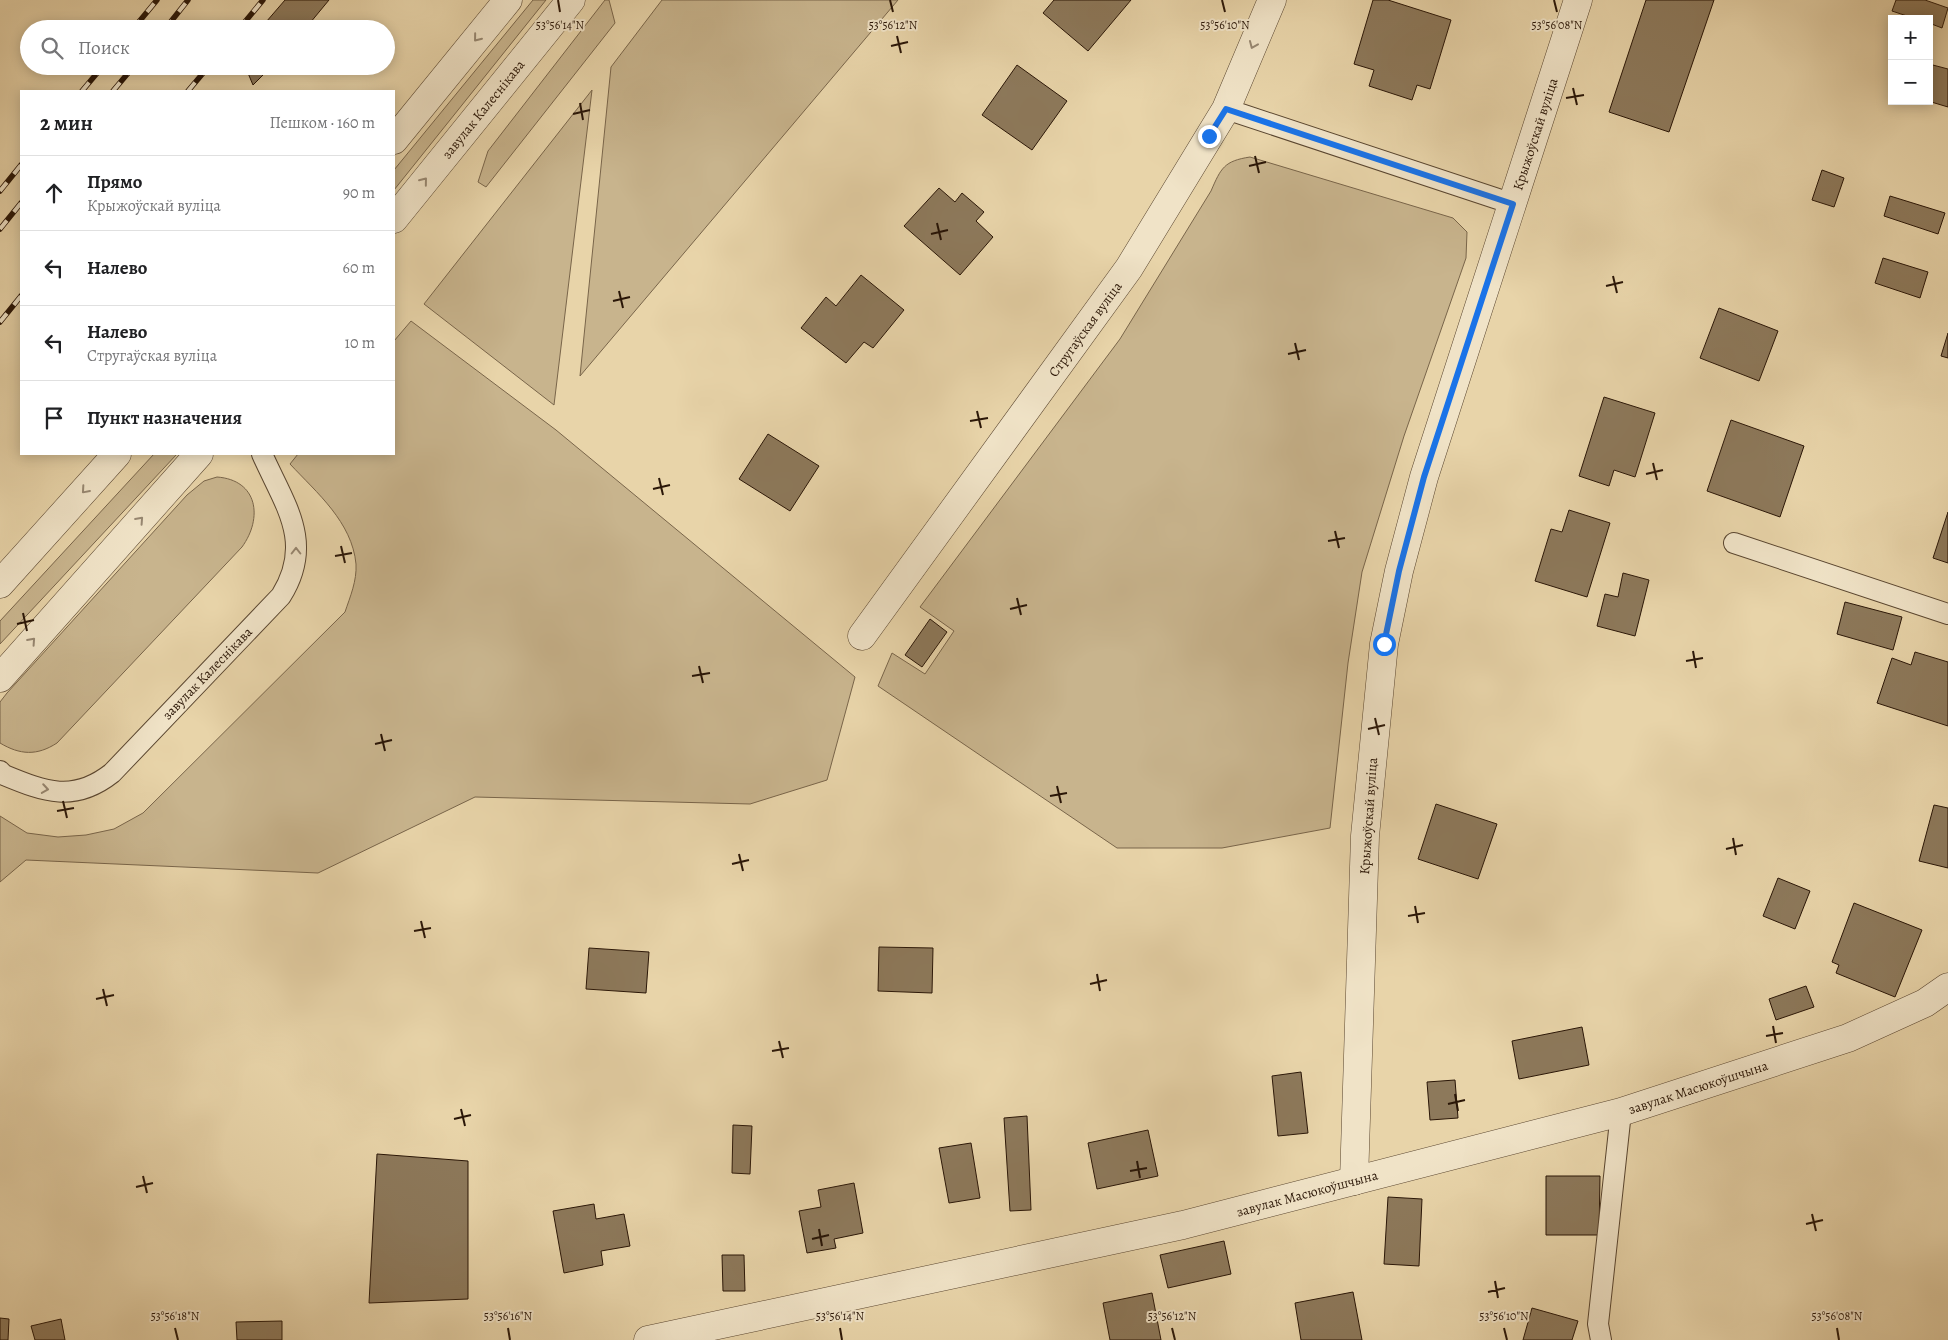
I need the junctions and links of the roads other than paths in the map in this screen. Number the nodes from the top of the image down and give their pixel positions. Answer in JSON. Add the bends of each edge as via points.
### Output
{"nodes":[{"id":1,"x":508,"y":0,"type":"edge"},
{"id":2,"x":571,"y":0,"type":"edge"},
{"id":3,"x":1272,"y":0,"type":"edge"},
{"id":4,"x":1578,"y":0,"type":"edge"},
{"id":5,"x":1226,"y":109,"type":"junction"},
{"id":6,"x":395,"y":139,"type":"edge"},
{"id":7,"x":1513,"y":204,"type":"junction"},
{"id":8,"x":395,"y":218,"type":"edge"},
{"id":9,"x":116,"y":455,"type":"edge"},
{"id":10,"x":198,"y":455,"type":"edge"},
{"id":11,"x":262,"y":455,"type":"edge"},
{"id":12,"x":1734,"y":543,"type":"dead end"},
{"id":13,"x":0,"y":584,"type":"edge"},
{"id":14,"x":1948,"y":614,"type":"edge"},
{"id":15,"x":862,"y":636,"type":"dead end"},
{"id":16,"x":0,"y":678,"type":"edge"},
{"id":17,"x":0,"y":771,"type":"edge"},
{"id":18,"x":1948,"y":987,"type":"edge"},
{"id":19,"x":1621,"y":1112,"type":"junction"},
{"id":20,"x":1354,"y":1181,"type":"junction"},
{"id":21,"x":648,"y":1340,"type":"edge"},
{"id":22,"x":1601,"y":1340,"type":"edge"}],
"edges":[{"from":1,"to":6,"type":"street","one_way":true},
{"from":8,"to":2,"type":"street","name":"завулак Калеснікава","one_way":true},
{"from":3,"to":5,"type":"street","name":"Стругаўская вуліца","one_way":true},
{"from":4,"to":7,"type":"street","name":"Крыжоўскай вуліца"},
{"from":5,"to":7,"type":"lane"},
{"from":5,"to":15,"type":"street","name":"Стругаўская вуліца","via":[[1129,268]]},
{"from":7,"to":20,"type":"street","name":"Крыжоўскай вуліца","via":[[1424,477],[1384,644],[1365,836]]},
{"from":9,"to":13,"type":"street","one_way":true},
{"from":16,"to":10,"type":"street","one_way":true},
{"from":17,"to":11,"type":"lane","name":"завулак Калеснікава","one_way":true,"via":[[36,788],[63,792],[81,790],[101,782],[281,596],[295,567],[297,547],[288,508]]},
{"from":12,"to":14,"type":"lane"},
{"from":18,"to":19,"type":"street","name":"завулак Масюкоўшчына","via":[[1925,1003],[1848,1038]]},
{"from":19,"to":20,"type":"street","name":"завулак Масюкоўшчына"},
{"from":19,"to":22,"type":"lane","via":[[1598,1324]]},
{"from":20,"to":21,"type":"street","name":"завулак Масюкоўшчына","via":[[1183,1225]]}]}
